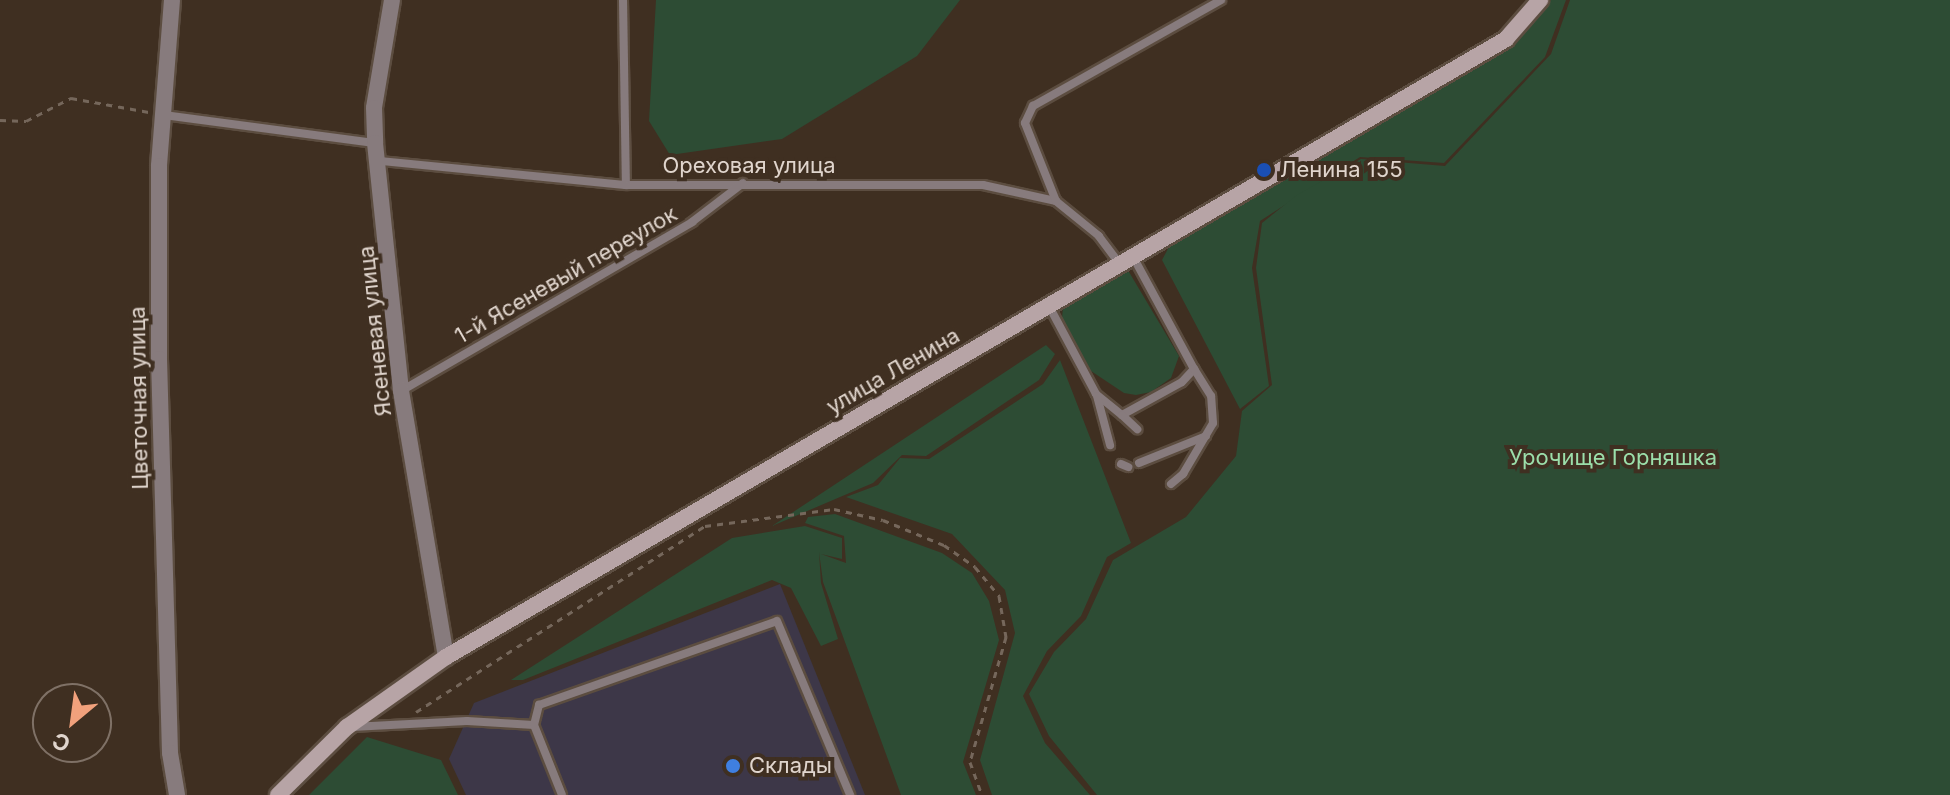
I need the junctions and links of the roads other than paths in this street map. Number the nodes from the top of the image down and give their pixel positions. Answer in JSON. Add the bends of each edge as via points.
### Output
{"nodes":[{"id":1,"x":172,"y":0,"type":"edge"},
{"id":2,"x":392,"y":0,"type":"edge"},
{"id":3,"x":623,"y":0,"type":"edge"},
{"id":4,"x":1221,"y":0,"type":"edge"},
{"id":5,"x":1540,"y":0,"type":"edge"},
{"id":6,"x":164,"y":115,"type":"junction"},
{"id":7,"x":375,"y":143,"type":"junction"},
{"id":8,"x":381,"y":161,"type":"junction"},
{"id":9,"x":744,"y":182,"type":"junction"},
{"id":10,"x":626,"y":185,"type":"junction"},
{"id":11,"x":1056,"y":201,"type":"junction"},
{"id":12,"x":1125,"y":259,"type":"junction"},
{"id":13,"x":1048,"y":305,"type":"junction"},
{"id":14,"x":1194,"y":369,"type":"junction"},
{"id":15,"x":401,"y":391,"type":"junction"},
{"id":16,"x":1096,"y":394,"type":"junction"},
{"id":17,"x":1122,"y":415,"type":"junction"},
{"id":18,"x":1137,"y":429,"type":"dead end"},
{"id":19,"x":1206,"y":435,"type":"junction"},
{"id":20,"x":1110,"y":445,"type":"dead end"},
{"id":21,"x":1151,"y":446,"type":"dead end"},
{"id":22,"x":1163,"y":452,"type":"junction"},
{"id":23,"x":1139,"y":463,"type":"dead end"},
{"id":24,"x":1171,"y":484,"type":"dead end"},
{"id":25,"x":446,"y":657,"type":"junction"},
{"id":26,"x":534,"y":725,"type":"junction"},
{"id":27,"x":347,"y":727,"type":"junction"},
{"id":28,"x":177,"y":795,"type":"edge"},
{"id":29,"x":278,"y":795,"type":"edge"},
{"id":30,"x":562,"y":795,"type":"edge"},
{"id":31,"x":850,"y":795,"type":"edge"}],
"edges":[{"from":1,"to":6,"type":"street","name":"Цветочная улица"},
{"from":2,"to":7,"type":"street","name":"Ясеневая улица","via":[[374,108]]},
{"from":3,"to":10,"type":"lane"},
{"from":4,"to":11,"type":"lane","via":[[1033,106],[1025,123]]},
{"from":5,"to":12,"type":"main road","name":"улица Ленина","via":[[1506,39]]},
{"from":6,"to":7,"type":"lane"},
{"from":6,"to":28,"type":"street","name":"Цветочная улица","via":[[159,359],[170,753]]},
{"from":7,"to":8,"type":"street","name":"Ясеневая улица"},
{"from":8,"to":10,"type":"lane","name":"Ореховая улица"},
{"from":8,"to":15,"type":"street","name":"Ясеневая улица"},
{"from":9,"to":10,"type":"lane","name":"Ореховая улица"},
{"from":9,"to":11,"type":"lane","name":"Ореховая улица","via":[[983,185]]},
{"from":9,"to":15,"type":"lane","name":"1-й Ясеневый переулок","via":[[692,222]]},
{"from":11,"to":12,"type":"lane"},
{"from":12,"to":13,"type":"main road","name":"улица Ленина"},
{"from":12,"to":14,"type":"lane"},
{"from":13,"to":16,"type":"lane"},
{"from":13,"to":25,"type":"main road","name":"улица Ленина"},
{"from":14,"to":17,"type":"lane","via":[[1182,382]]},
{"from":14,"to":19,"type":"lane","via":[[1214,412]]},
{"from":15,"to":25,"type":"street","name":"Ясеневая улица"},
{"from":16,"to":17,"type":"lane"},
{"from":16,"to":20,"type":"lane"},
{"from":17,"to":18,"type":"lane"},
{"from":19,"to":22,"type":"lane"},
{"from":19,"to":24,"type":"lane"},
{"from":21,"to":22,"type":"lane"},
{"from":22,"to":23,"type":"lane"},
{"from":25,"to":27,"type":"main road","name":"улица Ленина"},
{"from":26,"to":27,"type":"lane"},
{"from":26,"to":30,"type":"lane"},
{"from":26,"to":31,"type":"lane","via":[[539,705],[777,621]]},
{"from":27,"to":29,"type":"main road","name":"улица Ленина"}]}
